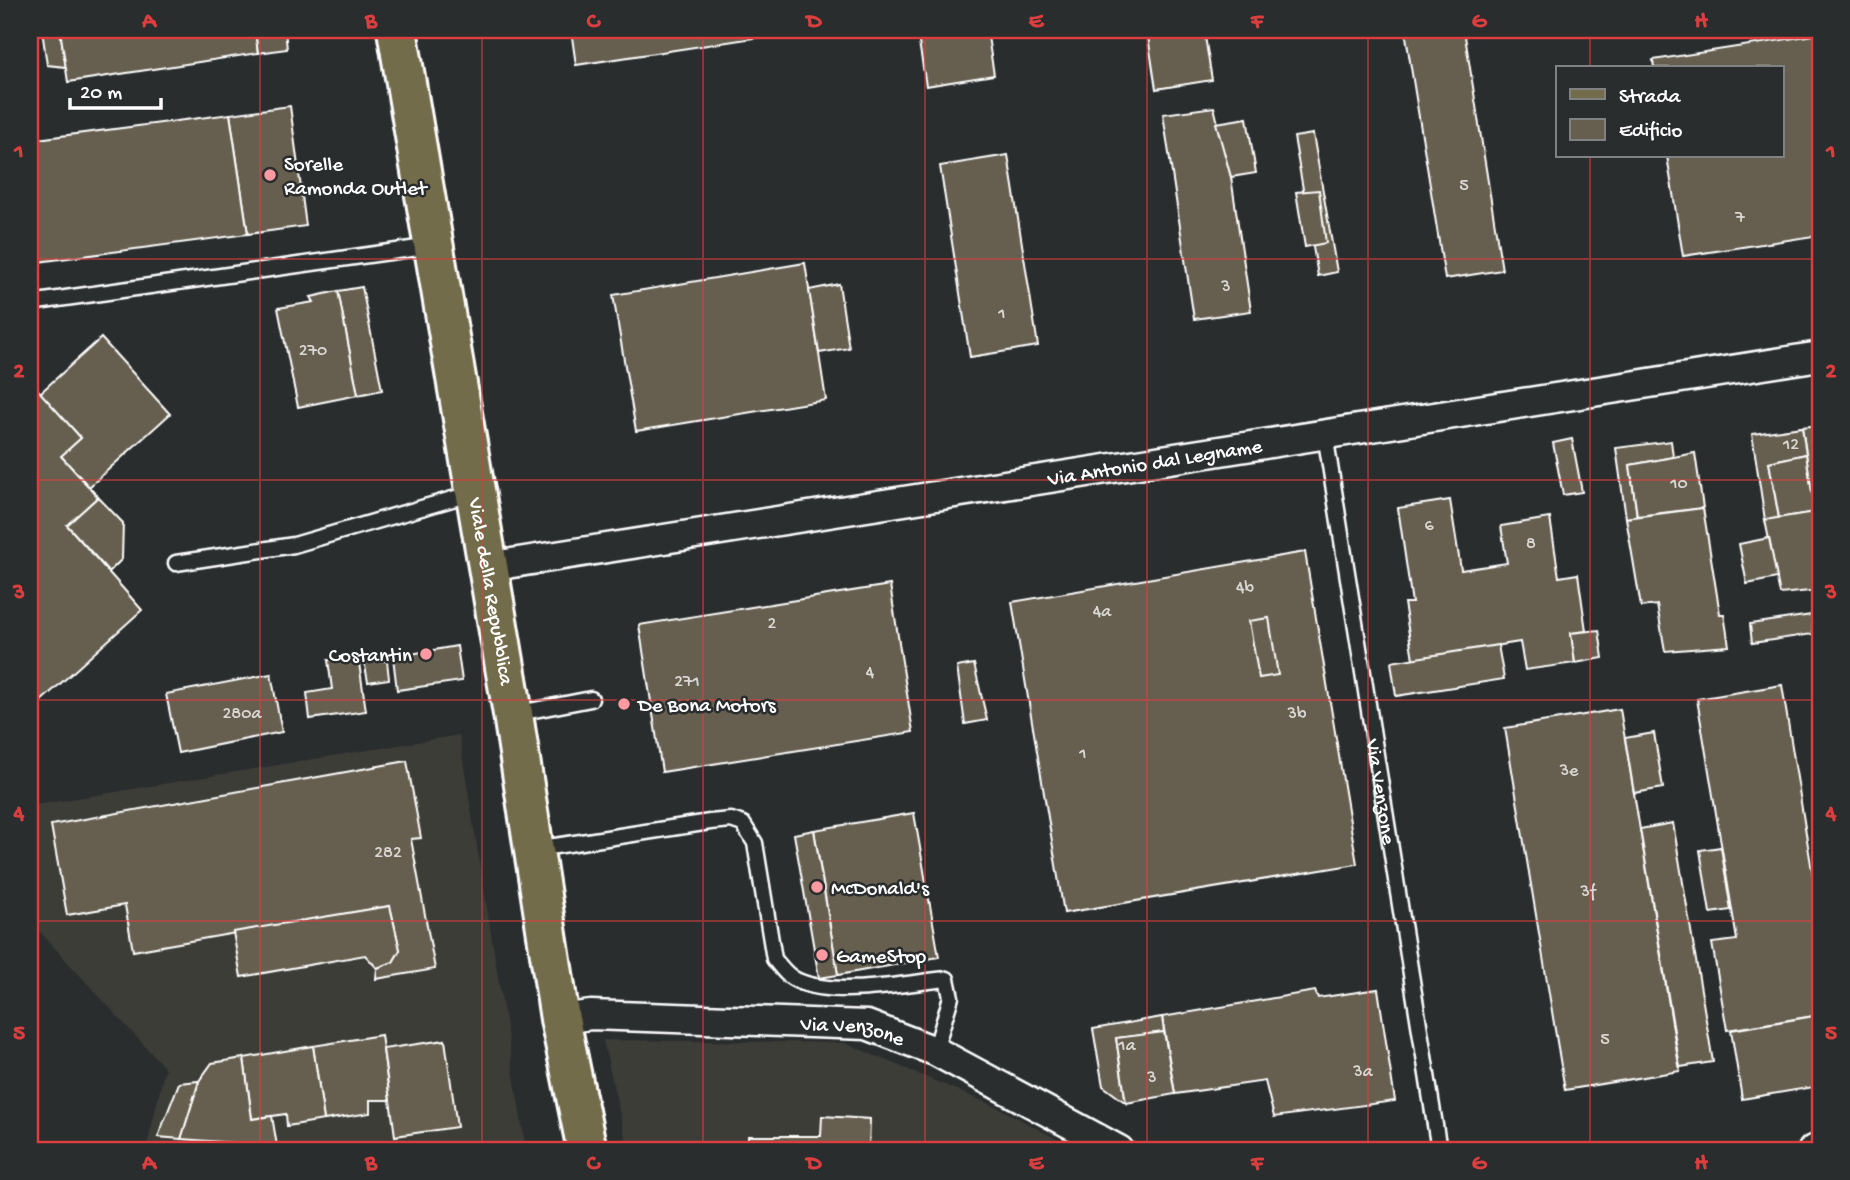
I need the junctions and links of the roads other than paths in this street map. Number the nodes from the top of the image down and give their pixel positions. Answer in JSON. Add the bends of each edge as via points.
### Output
{"nodes":[{"id":1,"x":397,"y":30,"type":"edge"},
{"id":2,"x":433,"y":246,"type":"junction"},
{"id":3,"x":30,"y":303,"type":"edge"},
{"id":4,"x":1820,"y":356,"type":"edge"},
{"id":5,"x":1325,"y":434,"type":"junction"},
{"id":6,"x":474,"y":492,"type":"junction"},
{"id":7,"x":176,"y":563,"type":"dead end"},
{"id":8,"x":487,"y":568,"type":"junction"},
{"id":9,"x":591,"y":699,"type":"dead end"},
{"id":10,"x":513,"y":714,"type":"junction"},
{"id":11,"x":531,"y":850,"type":"junction"},
{"id":12,"x":560,"y":1018,"type":"junction"},
{"id":13,"x":934,"y":1051,"type":"junction"},
{"id":14,"x":1820,"y":1149,"type":"edge"},
{"id":15,"x":587,"y":1150,"type":"edge"},
{"id":16,"x":1119,"y":1150,"type":"edge"},
{"id":17,"x":1440,"y":1150,"type":"edge"},
{"id":18,"x":1813,"y":1150,"type":"edge"}],
"edges":[{"from":1,"to":2,"type":"main road","name":"Viale della Repubblica"},
{"from":2,"to":3,"type":"lane"},
{"from":2,"to":6,"type":"main road","name":"Viale della Repubblica"},
{"from":4,"to":5,"type":"street","name":"Via Antonio dal Legname"},
{"from":5,"to":8,"type":"street","name":"Via Antonio dal Legname"},
{"from":5,"to":17,"type":"lane","name":"Via Venzone"},
{"from":6,"to":7,"type":"lane","via":[[294,545]]},
{"from":6,"to":8,"type":"main road","name":"Viale della Repubblica"},
{"from":8,"to":10,"type":"main road","name":"Viale della Repubblica"},
{"from":9,"to":10,"type":"lane"},
{"from":10,"to":11,"type":"main road","name":"Viale della Repubblica"},
{"from":11,"to":12,"type":"main road","name":"Viale della Repubblica"},
{"from":11,"to":13,"type":"lane","via":[[710,822],[743,824],[755,843],[774,958],[785,973],[798,981],[837,988],[947,979],[951,997]]},
{"from":12,"to":13,"type":"street","name":"Via Venzone","via":[[847,1022]]},
{"from":12,"to":15,"type":"main road","name":"Viale della Repubblica"},
{"from":13,"to":16,"type":"street","name":"Via Venzone"},
{"from":14,"to":18,"type":"street"}]}
